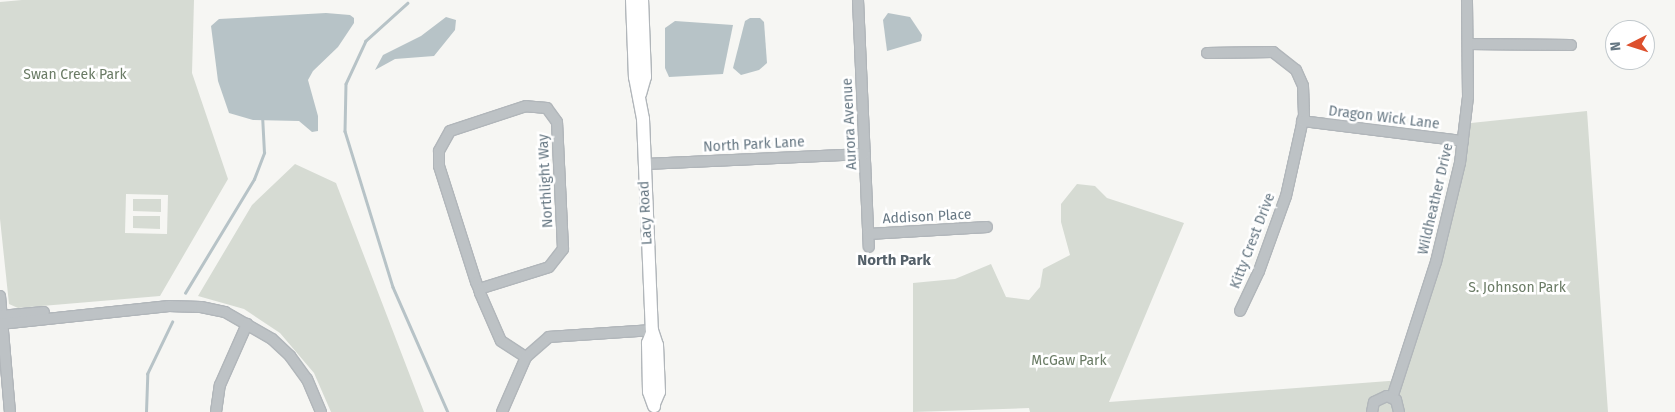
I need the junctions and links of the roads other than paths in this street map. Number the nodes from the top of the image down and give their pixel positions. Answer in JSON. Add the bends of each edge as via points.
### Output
{"nodes":[{"id":1,"x":632,"y":0,"type":"edge"},
{"id":2,"x":642,"y":0,"type":"edge"},
{"id":3,"x":858,"y":0,"type":"edge"},
{"id":4,"x":1467,"y":0,"type":"edge"},
{"id":5,"x":1469,"y":44,"type":"junction"},
{"id":6,"x":1571,"y":45,"type":"dead end"},
{"id":7,"x":1207,"y":52,"type":"dead end"},
{"id":8,"x":640,"y":94,"type":"junction"},
{"id":9,"x":1302,"y":121,"type":"junction"},
{"id":10,"x":1463,"y":141,"type":"junction"},
{"id":11,"x":865,"y":154,"type":"junction"},
{"id":12,"x":644,"y":164,"type":"junction"},
{"id":13,"x":987,"y":227,"type":"dead end"},
{"id":14,"x":869,"y":234,"type":"junction"},
{"id":15,"x":869,"y":246,"type":"dead end"},
{"id":16,"x":479,"y":289,"type":"junction"},
{"id":17,"x":0,"y":296,"type":"edge"},
{"id":18,"x":1240,"y":311,"type":"dead end"},
{"id":19,"x":1,"y":320,"type":"edge"},
{"id":20,"x":247,"y":324,"type":"junction"},
{"id":21,"x":652,"y":331,"type":"junction"},
{"id":22,"x":526,"y":357,"type":"junction"},
{"id":23,"x":1392,"y":398,"type":"junction"},
{"id":24,"x":655,"y":408,"type":"edge"},
{"id":25,"x":10,"y":412,"type":"edge"},
{"id":26,"x":216,"y":412,"type":"edge"},
{"id":27,"x":322,"y":412,"type":"edge"},
{"id":28,"x":502,"y":412,"type":"edge"},
{"id":29,"x":1372,"y":412,"type":"edge"},
{"id":30,"x":1400,"y":412,"type":"edge"}],
"edges":[{"from":1,"to":8,"type":"main road","name":"Lacy Road","via":[[635,78]]},
{"from":2,"to":8,"type":"main road","name":"Lacy Road","via":[[645,77]]},
{"from":3,"to":11,"type":"street","name":"Aurora Avenue"},
{"from":4,"to":5,"type":"street","name":"Wildheather Drive"},
{"from":5,"to":6,"type":"street"},
{"from":5,"to":10,"type":"street","name":"Wildheather Drive"},
{"from":7,"to":9,"type":"street","name":"Kitty Crest Drive","via":[[1258,50],[1273,52],[1286,60],[1303,86]]},
{"from":8,"to":12,"type":"main road","name":"Lacy Road"},
{"from":9,"to":10,"type":"street","name":"Dragon Wick Lane"},
{"from":9,"to":18,"type":"street","name":"Kitty Crest Drive","via":[[1286,196],[1259,271]]},
{"from":10,"to":23,"type":"street","name":"Wildheather Drive","via":[[1444,236]]},
{"from":11,"to":12,"type":"street","name":"North Park Lane"},
{"from":11,"to":14,"type":"street","name":"Aurora Avenue"},
{"from":12,"to":21,"type":"main road","name":"Lacy Road"},
{"from":13,"to":14,"type":"street","name":"Addison Place"},
{"from":14,"to":15,"type":"street","name":"Aurora Avenue"},
{"from":16,"to":16,"type":"street","name":"Northlight Way","via":[[439,166],[438,152],[450,131],[526,106],[547,108],[557,122],[563,249],[549,267]]},
{"from":16,"to":22,"type":"street","name":"Northlight Way","via":[[501,341]]},
{"from":17,"to":19,"type":"street"},
{"from":19,"to":20,"type":"street","via":[[169,306],[225,312]]},
{"from":19,"to":25,"type":"street"},
{"from":20,"to":26,"type":"street","via":[[220,385]]},
{"from":20,"to":27,"type":"street","via":[[272,339],[290,356],[307,379]]},
{"from":21,"to":22,"type":"street","via":[[558,335],[542,341]]},
{"from":21,"to":24,"type":"main road","name":"Lacy Road","via":[[648,343],[650,392]]},
{"from":22,"to":28,"type":"street"},
{"from":23,"to":29,"type":"street","via":[[1378,398]]},
{"from":23,"to":30,"type":"street"}]}
